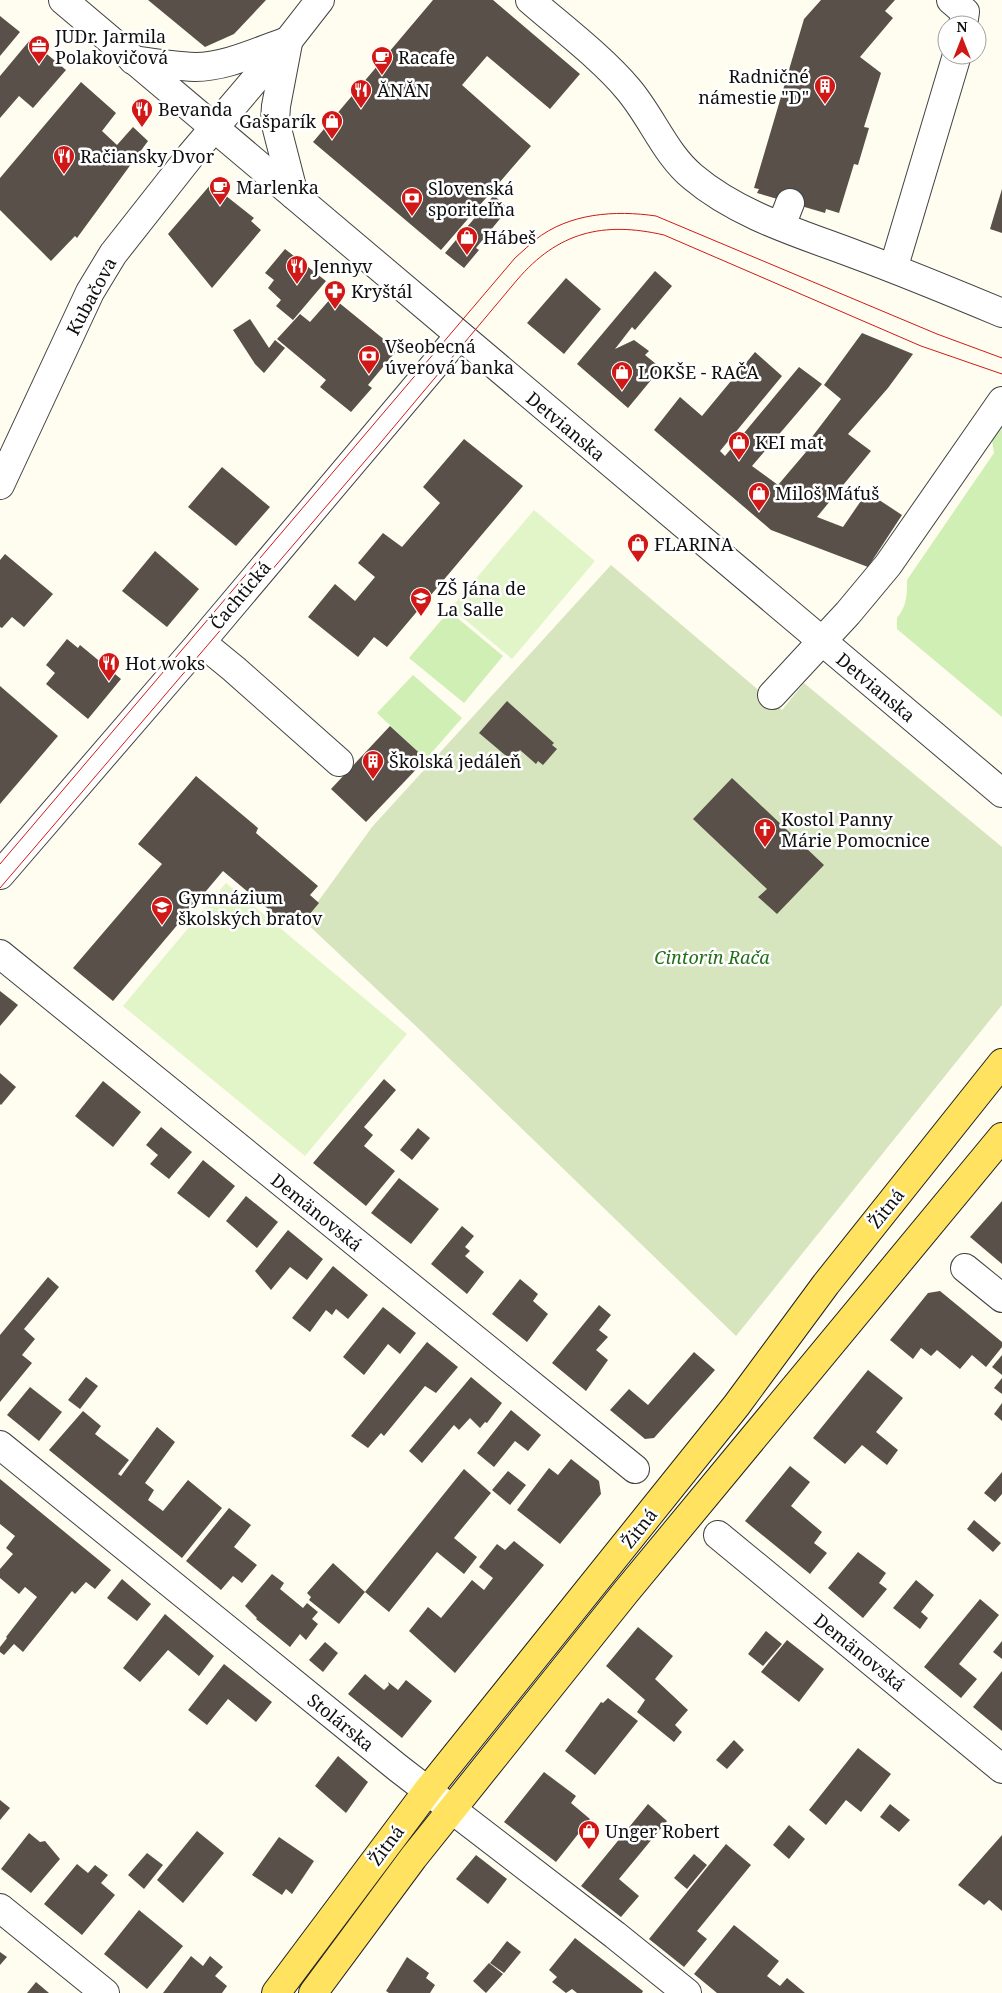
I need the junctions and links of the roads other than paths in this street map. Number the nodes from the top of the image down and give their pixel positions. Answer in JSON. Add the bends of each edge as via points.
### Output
{"nodes":[{"id":1,"x":63,"y":0,"type":"edge"},
{"id":2,"x":320,"y":0,"type":"edge"},
{"id":3,"x":530,"y":0,"type":"edge"},
{"id":4,"x":288,"y":41,"type":"junction"},
{"id":5,"x":133,"y":60,"type":"junction"},
{"id":6,"x":953,"y":65,"type":"edge"},
{"id":7,"x":214,"y":128,"type":"junction"},
{"id":8,"x":294,"y":195,"type":"junction"},
{"id":9,"x":891,"y":267,"type":"junction"},
{"id":10,"x":1002,"y":313,"type":"edge"},
{"id":11,"x":459,"y":336,"type":"junction"},
{"id":12,"x":1002,"y":401,"type":"edge"},
{"id":13,"x":0,"y":485,"type":"edge"},
{"id":14,"x":822,"y":641,"type":"junction"},
{"id":15,"x":201,"y":642,"type":"junction"},
{"id":16,"x":772,"y":695,"type":"dead end"},
{"id":17,"x":339,"y":762,"type":"dead end"},
{"id":18,"x":1002,"y":793,"type":"edge"},
{"id":19,"x":0,"y":875,"type":"edge"},
{"id":20,"x":0,"y":954,"type":"edge"},
{"id":21,"x":1002,"y":1063,"type":"edge"},
{"id":22,"x":1002,"y":1137,"type":"edge"},
{"id":23,"x":966,"y":1268,"type":"dead end"},
{"id":24,"x":1002,"y":1298,"type":"edge"},
{"id":25,"x":0,"y":1445,"type":"edge"},
{"id":26,"x":635,"y":1469,"type":"dead end"},
{"id":27,"x":718,"y":1535,"type":"dead end"},
{"id":28,"x":1002,"y":1769,"type":"edge"},
{"id":29,"x":428,"y":1790,"type":"junction"},
{"id":30,"x":452,"y":1808,"type":"junction"},
{"id":31,"x":0,"y":1908,"type":"edge"},
{"id":32,"x":104,"y":1993,"type":"edge"},
{"id":33,"x":276,"y":1993,"type":"edge"},
{"id":34,"x":313,"y":1993,"type":"edge"},
{"id":35,"x":687,"y":1993,"type":"edge"}],
"edges":[{"from":1,"to":5,"type":"street","name":"Detvianska"},
{"from":2,"to":4,"type":"street","name":"Kubačova"},
{"from":3,"to":9,"type":"street","via":[[628,89],[672,154],[692,177],[709,190],[728,200],[786,215]]},
{"from":4,"to":5,"type":"street","via":[[226,62],[201,66]]},
{"from":4,"to":7,"type":"street","name":"Kubačova"},
{"from":4,"to":8,"type":"street","via":[[275,121]]},
{"from":5,"to":7,"type":"street","name":"Detvianska"},
{"from":6,"to":9,"type":"street","via":[[897,256]]},
{"from":7,"to":8,"type":"street","name":"Detvianska"},
{"from":7,"to":13,"type":"street","name":"Kubačova","via":[[101,272]]},
{"from":8,"to":11,"type":"street","name":"Detvianska"},
{"from":9,"to":10,"type":"street"},
{"from":11,"to":14,"type":"street","name":"Detvianska"},
{"from":11,"to":15,"type":"street","name":"Čachtická"},
{"from":12,"to":14,"type":"street","via":[[888,564]]},
{"from":14,"to":16,"type":"street"},
{"from":14,"to":18,"type":"street","name":"Detvianska"},
{"from":15,"to":17,"type":"street"},
{"from":15,"to":19,"type":"street","name":"Čachtická"},
{"from":20,"to":26,"type":"street","name":"Demänovská"},
{"from":21,"to":29,"type":"main road","name":"Žitná","via":[[826,1284],[736,1406]]},
{"from":22,"to":30,"type":"main road","name":"Žitná"},
{"from":23,"to":24,"type":"street"},
{"from":25,"to":29,"type":"street","name":"Stolárska"},
{"from":27,"to":28,"type":"street","name":"Demänovská"},
{"from":29,"to":30,"type":"street","name":"Stolárska"},
{"from":29,"to":33,"type":"main road","name":"Žitná"},
{"from":30,"to":34,"type":"main road","name":"Žitná"},
{"from":30,"to":35,"type":"street","name":"Stolárska"},
{"from":31,"to":32,"type":"street"}]}
